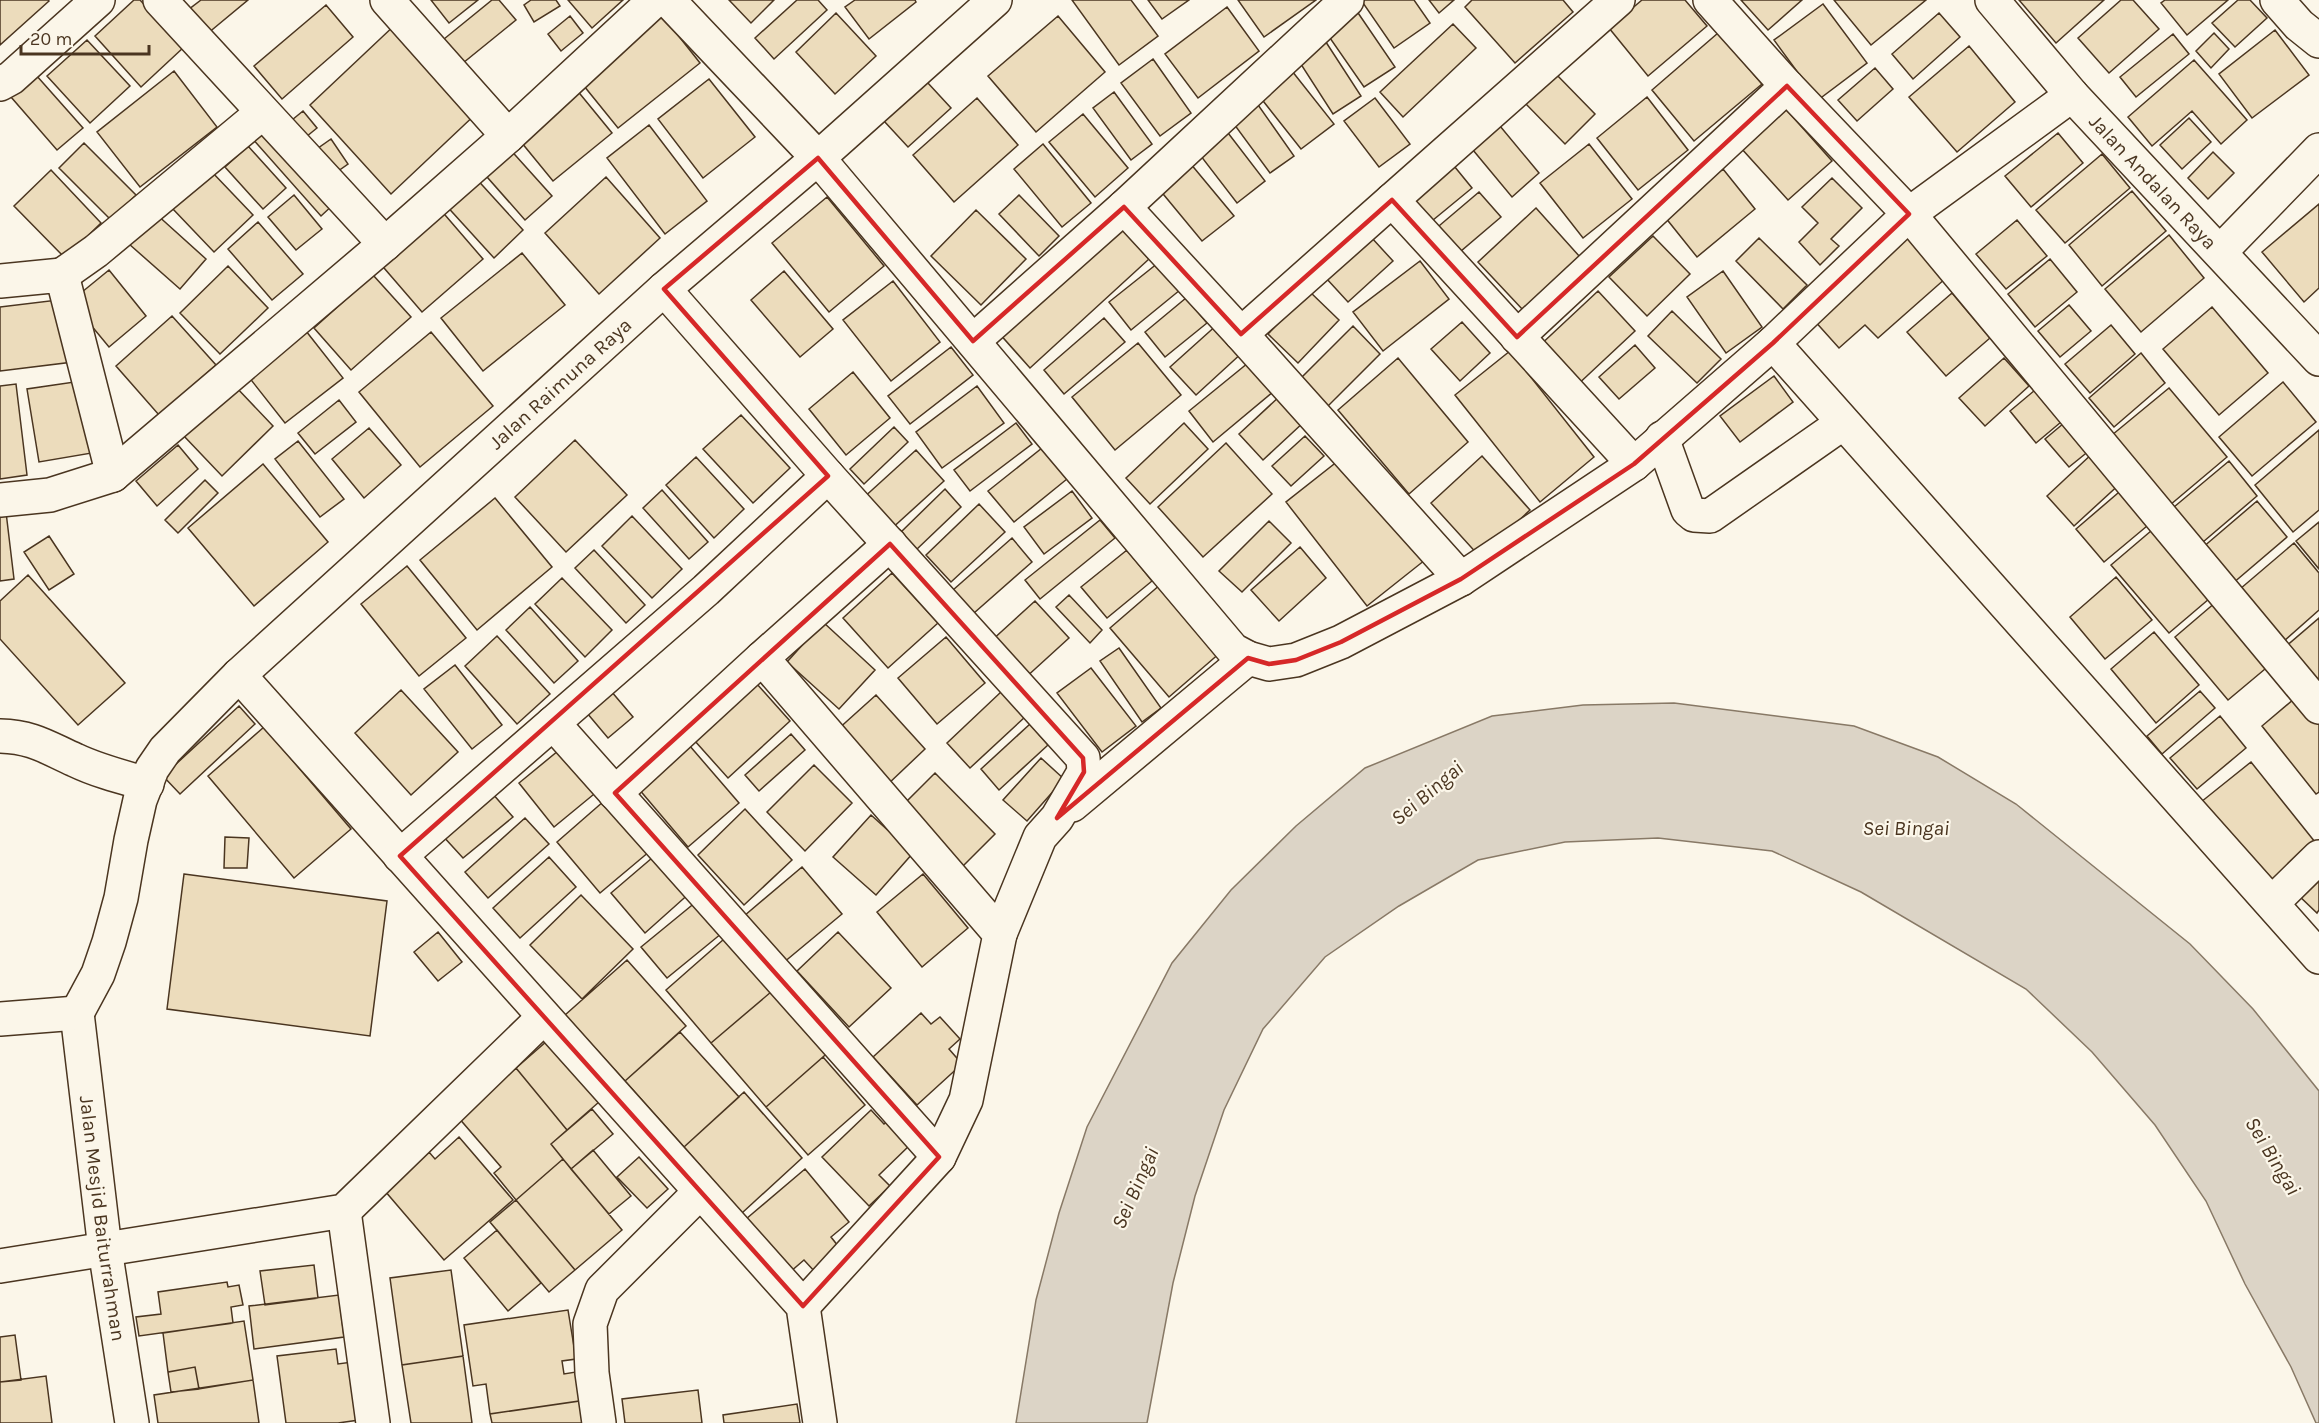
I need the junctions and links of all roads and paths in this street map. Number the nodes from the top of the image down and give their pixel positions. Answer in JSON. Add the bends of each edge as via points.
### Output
{"nodes":[{"id":1,"x":98,"y":0,"type":"edge"},
{"id":2,"x":160,"y":0,"type":"edge"},
{"id":3,"x":387,"y":0,"type":"edge"},
{"id":4,"x":655,"y":0,"type":"edge"},
{"id":5,"x":668,"y":0,"type":"edge"},
{"id":6,"x":1347,"y":0,"type":"edge"},
{"id":7,"x":1618,"y":0,"type":"edge"},
{"id":8,"x":1710,"y":0,"type":"edge"},
{"id":9,"x":1992,"y":0,"type":"edge"},
{"id":10,"x":2277,"y":0,"type":"edge"},
{"id":11,"x":975,"y":6,"type":"edge"},
{"id":12,"x":2319,"y":41,"type":"edge"},
{"id":13,"x":0,"y":84,"type":"edge"},
{"id":14,"x":1787,"y":86,"type":"junction"},
{"id":15,"x":2072,"y":95,"type":"junction"},
{"id":16,"x":262,"y":113,"type":"junction"},
{"id":17,"x":508,"y":135,"type":"junction"},
{"id":18,"x":2319,"y":150,"type":"edge"},
{"id":19,"x":818,"y":158,"type":"junction"},
{"id":20,"x":1392,"y":200,"type":"junction"},
{"id":21,"x":1124,"y":207,"type":"junction"},
{"id":22,"x":1909,"y":214,"type":"junction"},
{"id":23,"x":385,"y":244,"type":"junction"},
{"id":24,"x":2220,"y":252,"type":"junction"},
{"id":25,"x":62,"y":276,"type":"junction"},
{"id":26,"x":0,"y":281,"type":"edge"},
{"id":27,"x":664,"y":289,"type":"junction"},
{"id":28,"x":1241,"y":334,"type":"junction"},
{"id":29,"x":1517,"y":337,"type":"junction"},
{"id":30,"x":973,"y":341,"type":"junction"},
{"id":31,"x":1773,"y":343,"type":"junction"},
{"id":32,"x":2319,"y":359,"type":"edge"},
{"id":33,"x":1843,"y":423,"type":"junction"},
{"id":34,"x":1662,"y":438,"type":"junction"},
{"id":35,"x":1634,"y":464,"type":"junction"},
{"id":36,"x":114,"y":475,"type":"junction"},
{"id":37,"x":828,"y":476,"type":"junction"},
{"id":38,"x":0,"y":500,"type":"edge"},
{"id":39,"x":890,"y":544,"type":"junction"},
{"id":40,"x":1461,"y":579,"type":"junction"},
{"id":41,"x":762,"y":658,"type":"junction"},
{"id":42,"x":1248,"y":658,"type":"junction"},
{"id":43,"x":238,"y":675,"type":"junction"},
{"id":44,"x":2319,"y":707,"type":"edge"},
{"id":45,"x":553,"y":723,"type":"junction"},
{"id":46,"x":0,"y":736,"type":"edge"},
{"id":47,"x":147,"y":784,"type":"junction"},
{"id":48,"x":615,"y":793,"type":"junction"},
{"id":49,"x":1057,"y":818,"type":"junction"},
{"id":50,"x":400,"y":856,"type":"junction"},
{"id":51,"x":2319,"y":857,"type":"edge"},
{"id":52,"x":2272,"y":903,"type":"junction"},
{"id":53,"x":1000,"y":934,"type":"junction"},
{"id":54,"x":2319,"y":957,"type":"edge"},
{"id":55,"x":77,"y":1012,"type":"junction"},
{"id":56,"x":544,"y":1017,"type":"junction"},
{"id":57,"x":0,"y":1019,"type":"edge"},
{"id":58,"x":939,"y":1157,"type":"junction"},
{"id":59,"x":700,"y":1192,"type":"junction"},
{"id":60,"x":344,"y":1211,"type":"junction"},
{"id":61,"x":105,"y":1249,"type":"junction"},
{"id":62,"x":0,"y":1266,"type":"edge"},
{"id":63,"x":803,"y":1306,"type":"junction"},
{"id":64,"x":132,"y":1423,"type":"edge"},
{"id":65,"x":373,"y":1423,"type":"edge"},
{"id":66,"x":599,"y":1423,"type":"edge"},
{"id":67,"x":820,"y":1423,"type":"edge"}],
"edges":[{"from":1,"to":13,"type":"street"},
{"from":2,"to":16,"type":"street"},
{"from":3,"to":17,"type":"street"},
{"from":4,"to":17,"type":"street"},
{"from":5,"to":19,"type":"street"},
{"from":6,"to":21,"type":"street"},
{"from":7,"to":20,"type":"street"},
{"from":8,"to":14,"type":"street"},
{"from":9,"to":15,"type":"street","name":"Jalan Andalan Raya"},
{"from":10,"to":12,"type":"street"},
{"from":11,"to":19,"type":"street","name":"Jalan Raimuna Raya"},
{"from":14,"to":22,"type":"street"},
{"from":14,"to":29,"type":"street"},
{"from":15,"to":22,"type":"street"},
{"from":15,"to":24,"type":"street","name":"Jalan Andalan Raya"},
{"from":16,"to":23,"type":"street"},
{"from":16,"to":25,"type":"street"},
{"from":17,"to":23,"type":"street"},
{"from":18,"to":24,"type":"street"},
{"from":19,"to":27,"type":"street","name":"Jalan Raimuna Raya"},
{"from":19,"to":30,"type":"street"},
{"from":20,"to":28,"type":"street"},
{"from":20,"to":29,"type":"street"},
{"from":21,"to":28,"type":"street"},
{"from":21,"to":30,"type":"street"},
{"from":22,"to":31,"type":"street"},
{"from":22,"to":44,"type":"street"},
{"from":23,"to":36,"type":"street"},
{"from":24,"to":32,"type":"street","name":"Jalan Andalan Raya"},
{"from":25,"to":26,"type":"street"},
{"from":25,"to":36,"type":"street"},
{"from":27,"to":37,"type":"street"},
{"from":27,"to":43,"type":"street","name":"Jalan Raimuna Raya"},
{"from":28,"to":40,"type":"street"},
{"from":29,"to":35,"type":"street"},
{"from":30,"to":42,"type":"street","via":[[1233,650]]},
{"from":31,"to":33,"type":"street"},
{"from":31,"to":34,"type":"street"},
{"from":33,"to":34,"type":"street","via":[[1710,516],[1694,515],[1688,510]]},
{"from":33,"to":52,"type":"street"},
{"from":34,"to":35,"type":"street"},
{"from":35,"to":40,"type":"street"},
{"from":36,"to":38,"type":"street","via":[[50,495]]},
{"from":37,"to":39,"type":"street"},
{"from":37,"to":45,"type":"street","via":[[706,590]]},
{"from":39,"to":41,"type":"street"},
{"from":39,"to":49,"type":"street","via":[[1083,758],[1084,772]]},
{"from":40,"to":42,"type":"street","via":[[1341,642],[1296,660],[1269,664]]},
{"from":41,"to":48,"type":"street"},
{"from":41,"to":53,"type":"street"},
{"from":42,"to":49,"type":"street"},
{"from":43,"to":47,"type":"street","name":"Jalan Raimuna Raya","via":[[165,750]]},
{"from":43,"to":50,"type":"street"},
{"from":45,"to":48,"type":"street"},
{"from":45,"to":50,"type":"street"},
{"from":46,"to":47,"type":"street","via":[[46,745],[103,772]]},
{"from":47,"to":55,"type":"street","name":"Jalan Raimuna Raya","via":[[109,942],[98,974]]},
{"from":48,"to":58,"type":"street"},
{"from":49,"to":53,"type":"street","via":[[1040,837]]},
{"from":50,"to":56,"type":"street"},
{"from":51,"to":52,"type":"street"},
{"from":52,"to":54,"type":"street"},
{"from":53,"to":58,"type":"street","via":[[966,1100]]},
{"from":55,"to":57,"type":"street"},
{"from":55,"to":61,"type":"street","name":"Jalan Mesjid Baiturrahman"},
{"from":56,"to":59,"type":"street"},
{"from":56,"to":60,"type":"street"},
{"from":58,"to":63,"type":"street"},
{"from":59,"to":63,"type":"street"},
{"from":59,"to":66,"type":"street","via":[[602,1290],[591,1324]]},
{"from":60,"to":61,"type":"street"},
{"from":60,"to":65,"type":"street"},
{"from":61,"to":62,"type":"street"},
{"from":61,"to":64,"type":"street","name":"Jalan Mesjid Baiturrahman"},
{"from":63,"to":67,"type":"street"}]}
